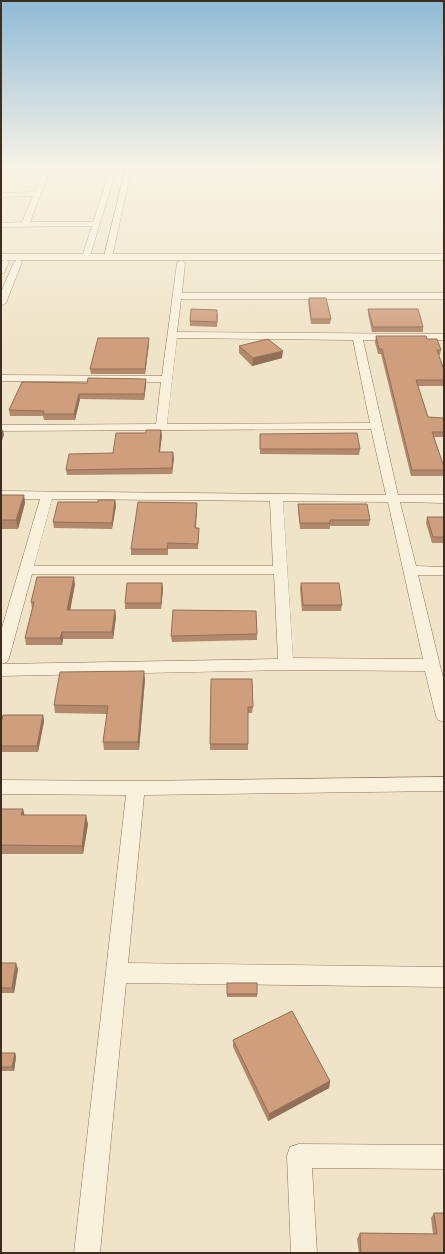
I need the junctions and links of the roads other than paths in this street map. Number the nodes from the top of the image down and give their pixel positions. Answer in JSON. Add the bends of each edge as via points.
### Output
{"nodes":[{"id":1,"x":96,"y":226,"type":"edge"},
{"id":2,"x":115,"y":226,"type":"edge"},
{"id":3,"x":444,"y":256,"type":"edge"},
{"id":4,"x":86,"y":257,"type":"junction"},
{"id":5,"x":108,"y":257,"type":"junction"},
{"id":6,"x":18,"y":262,"type":"junction"},
{"id":7,"x":444,"y":262,"type":"edge"},
{"id":8,"x":2,"y":263,"type":"edge"},
{"id":9,"x":181,"y":263,"type":"junction"},
{"id":10,"x":177,"y":296,"type":"junction"},
{"id":11,"x":444,"y":296,"type":"edge"},
{"id":12,"x":1,"y":303,"type":"edge"},
{"id":13,"x":172,"y":335,"type":"junction"},
{"id":14,"x":444,"y":337,"type":"edge"},
{"id":15,"x":357,"y":338,"type":"junction"},
{"id":16,"x":1,"y":378,"type":"edge"},
{"id":17,"x":167,"y":379,"type":"junction"},
{"id":18,"x":376,"y":426,"type":"junction"},
{"id":19,"x":1,"y":428,"type":"edge"},
{"id":20,"x":161,"y":428,"type":"junction"},
{"id":21,"x":1,"y":495,"type":"edge"},
{"id":22,"x":47,"y":496,"type":"junction"},
{"id":23,"x":276,"y":498,"type":"junction"},
{"id":24,"x":394,"y":499,"type":"junction"},
{"id":25,"x":444,"y":499,"type":"edge"},
{"id":26,"x":26,"y":570,"type":"junction"},
{"id":27,"x":280,"y":570,"type":"junction"},
{"id":28,"x":410,"y":570,"type":"junction"},
{"id":29,"x":444,"y":571,"type":"edge"},
{"id":30,"x":1,"y":658,"type":"edge"},
{"id":31,"x":286,"y":664,"type":"junction"},
{"id":32,"x":432,"y":665,"type":"junction"},
{"id":33,"x":1,"y":670,"type":"edge"},
{"id":34,"x":444,"y":716,"type":"edge"},
{"id":35,"x":444,"y":784,"type":"edge"},
{"id":36,"x":1,"y":787,"type":"edge"},
{"id":37,"x":136,"y":788,"type":"junction"},
{"id":38,"x":116,"y":973,"type":"junction"},
{"id":39,"x":444,"y":977,"type":"edge"},
{"id":40,"x":444,"y":1157,"type":"edge"},
{"id":41,"x":87,"y":1253,"type":"edge"},
{"id":42,"x":304,"y":1253,"type":"edge"}],
"edges":[{"from":1,"to":4,"type":"street"},
{"from":2,"to":5,"type":"street"},
{"from":3,"to":5,"type":"street"},
{"from":4,"to":5,"type":"street"},
{"from":4,"to":8,"type":"street"},
{"from":6,"to":8,"type":"street"},
{"from":6,"to":9,"type":"street"},
{"from":6,"to":12,"type":"street"},
{"from":7,"to":9,"type":"street"},
{"from":9,"to":10,"type":"street"},
{"from":10,"to":11,"type":"street"},
{"from":10,"to":13,"type":"street"},
{"from":13,"to":15,"type":"street"},
{"from":13,"to":17,"type":"street"},
{"from":14,"to":15,"type":"street"},
{"from":15,"to":18,"type":"street"},
{"from":16,"to":17,"type":"street"},
{"from":17,"to":20,"type":"street"},
{"from":18,"to":20,"type":"street"},
{"from":18,"to":24,"type":"street"},
{"from":19,"to":20,"type":"street"},
{"from":21,"to":22,"type":"street"},
{"from":22,"to":23,"type":"street"},
{"from":22,"to":26,"type":"street"},
{"from":23,"to":24,"type":"street"},
{"from":23,"to":27,"type":"street"},
{"from":24,"to":25,"type":"street"},
{"from":24,"to":28,"type":"street"},
{"from":26,"to":27,"type":"street"},
{"from":26,"to":30,"type":"street"},
{"from":27,"to":31,"type":"street"},
{"from":28,"to":29,"type":"street"},
{"from":28,"to":32,"type":"street"},
{"from":31,"to":32,"type":"street"},
{"from":31,"to":33,"type":"street"},
{"from":32,"to":34,"type":"street"},
{"from":35,"to":37,"type":"street"},
{"from":36,"to":37,"type":"street"},
{"from":37,"to":38,"type":"street"},
{"from":38,"to":39,"type":"street"},
{"from":38,"to":41,"type":"street"},
{"from":40,"to":42,"type":"street","via":[[299,1156]]}]}
